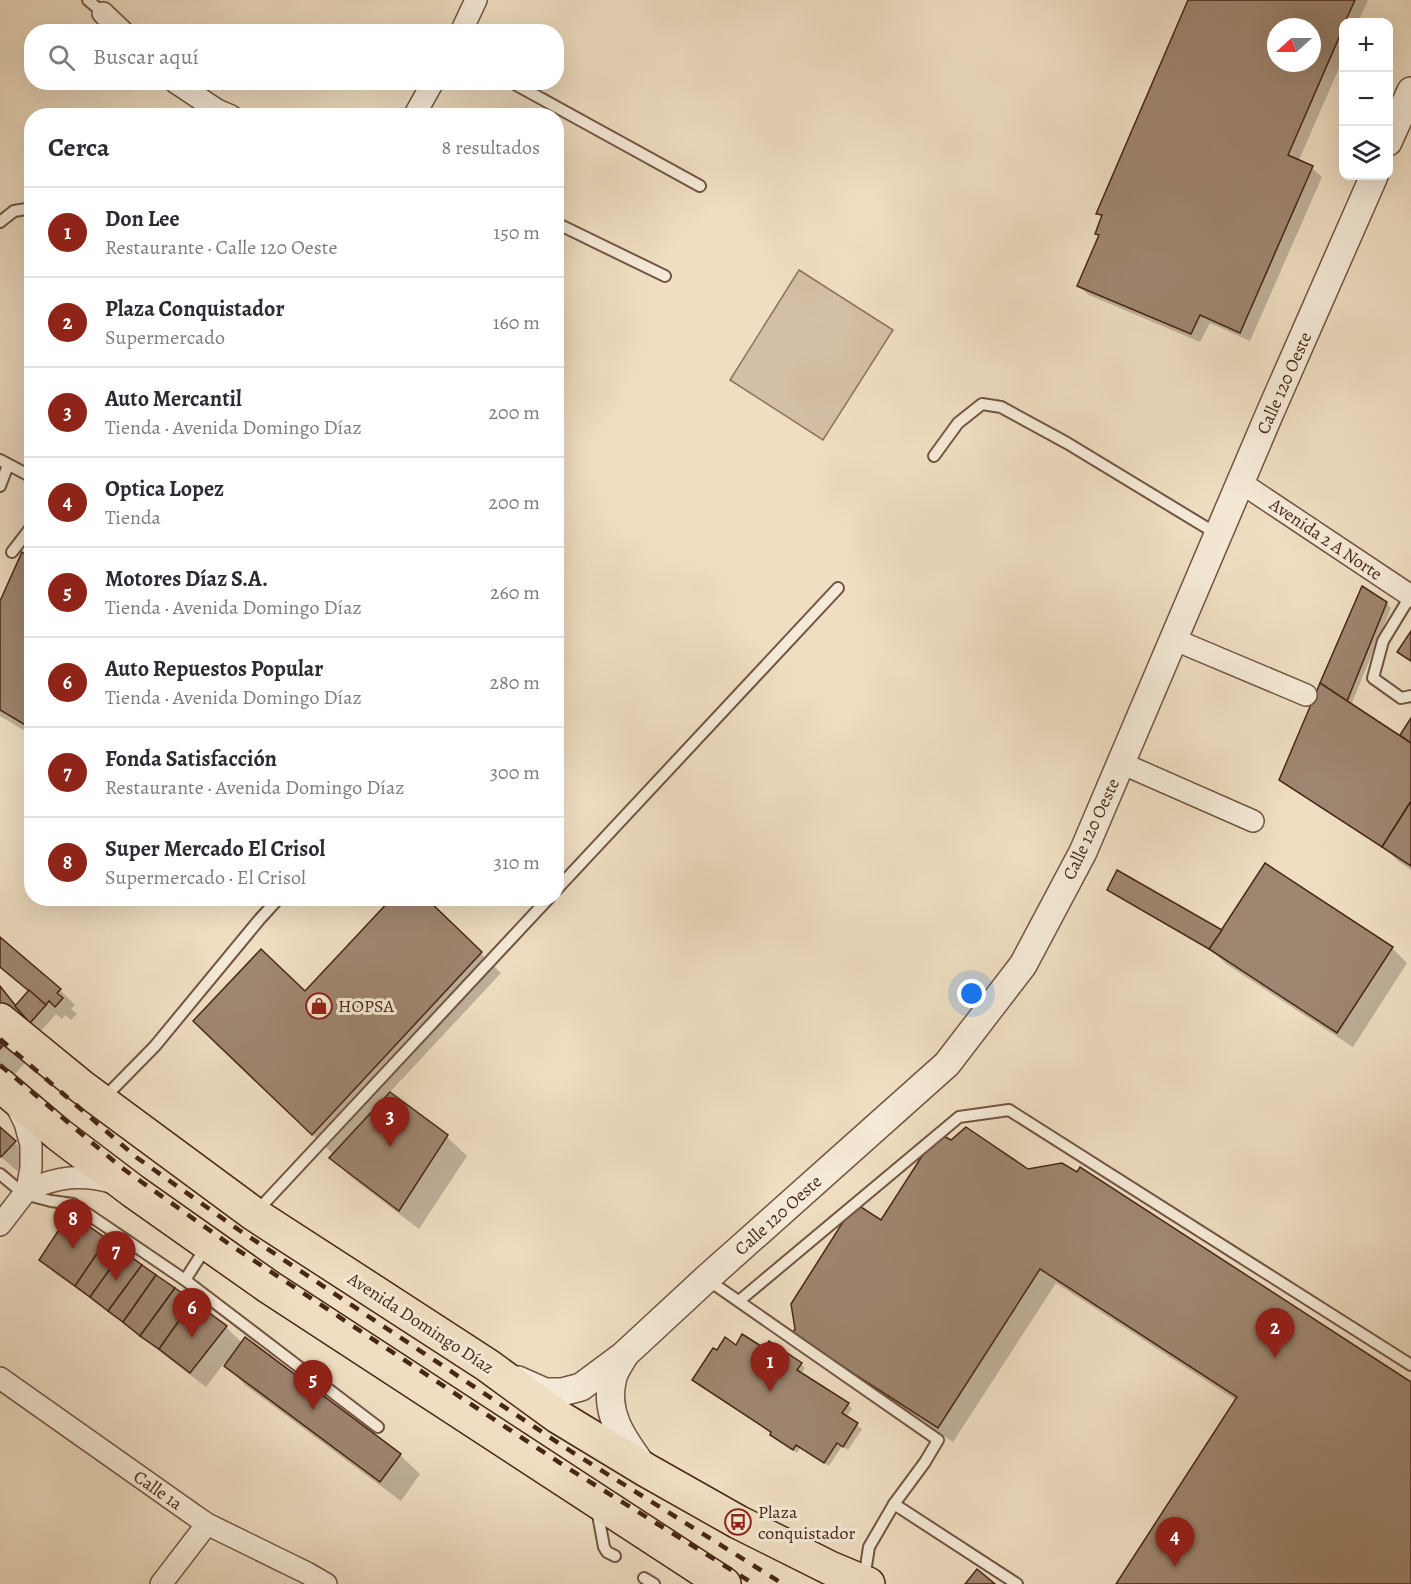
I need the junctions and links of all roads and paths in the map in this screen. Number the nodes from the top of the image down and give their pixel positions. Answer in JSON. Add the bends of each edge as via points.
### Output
{"nodes":[{"id":1,"x":476,"y":0,"type":"edge"},
{"id":2,"x":95,"y":7,"type":"edge"},
{"id":3,"x":114,"y":24,"type":"edge"},
{"id":4,"x":464,"y":24,"type":"edge"},
{"id":5,"x":187,"y":90,"type":"edge"},
{"id":6,"x":429,"y":90,"type":"edge"},
{"id":7,"x":526,"y":90,"type":"edge"},
{"id":8,"x":1410,"y":94,"type":"edge"},
{"id":9,"x":214,"y":108,"type":"edge"},
{"id":10,"x":418,"y":108,"type":"edge"},
{"id":11,"x":558,"y":108,"type":"edge"},
{"id":12,"x":564,"y":111,"type":"edge"},
{"id":13,"x":1393,"y":133,"type":"edge"},
{"id":14,"x":1372,"y":180,"type":"edge"},
{"id":15,"x":700,"y":186,"type":"dead end"},
{"id":16,"x":24,"y":209,"type":"edge"},
{"id":17,"x":0,"y":222,"type":"edge"},
{"id":18,"x":564,"y":227,"type":"edge"},
{"id":19,"x":665,"y":276,"type":"dead end"},
{"id":20,"x":933,"y":456,"type":"dead end"},
{"id":21,"x":4,"y":462,"type":"edge"},
{"id":22,"x":24,"y":473,"type":"edge"},
{"id":23,"x":1240,"y":482,"type":"junction"},
{"id":24,"x":0,"y":486,"type":"edge"},
{"id":25,"x":1218,"y":535,"type":"junction"},
{"id":26,"x":24,"y":536,"type":"edge"},
{"id":27,"x":12,"y":552,"type":"dead end"},
{"id":28,"x":838,"y":588,"type":"dead end"},
{"id":29,"x":1411,"y":596,"type":"edge"},
{"id":30,"x":1173,"y":639,"type":"junction"},
{"id":31,"x":1306,"y":695,"type":"dead end"},
{"id":32,"x":1411,"y":696,"type":"edge"},
{"id":33,"x":1121,"y":762,"type":"junction"},
{"id":34,"x":1253,"y":821,"type":"dead end"},
{"id":35,"x":564,"y":881,"type":"edge"},
{"id":36,"x":272,"y":906,"type":"edge"},
{"id":37,"x":542,"y":906,"type":"edge"},
{"id":38,"x":0,"y":1020,"type":"edge"},
{"id":39,"x":1,"y":1085,"type":"edge"},
{"id":40,"x":101,"y":1101,"type":"junction"},
{"id":41,"x":0,"y":1174,"type":"edge"},
{"id":42,"x":133,"y":1191,"type":"junction"},
{"id":43,"x":26,"y":1192,"type":"junction"},
{"id":44,"x":254,"y":1214,"type":"junction"},
{"id":45,"x":0,"y":1225,"type":"edge"},
{"id":46,"x":208,"y":1244,"type":"junction"},
{"id":47,"x":706,"y":1279,"type":"junction"},
{"id":48,"x":185,"y":1280,"type":"junction"},
{"id":49,"x":739,"y":1301,"type":"junction"},
{"id":50,"x":624,"y":1355,"type":"junction"},
{"id":51,"x":487,"y":1365,"type":"junction"},
{"id":52,"x":1411,"y":1365,"type":"edge"},
{"id":53,"x":0,"y":1378,"type":"edge"},
{"id":54,"x":378,"y":1427,"type":"dead end"},
{"id":55,"x":646,"y":1470,"type":"junction"},
{"id":56,"x":595,"y":1500,"type":"junction"},
{"id":57,"x":894,"y":1504,"type":"junction"},
{"id":58,"x":207,"y":1524,"type":"junction"},
{"id":59,"x":615,"y":1556,"type":"dead end"},
{"id":60,"x":302,"y":1578,"type":"edge"},
{"id":61,"x":644,"y":1578,"type":"dead end"},
{"id":62,"x":716,"y":1582,"type":"edge"},
{"id":63,"x":866,"y":1583,"type":"edge"},
{"id":64,"x":161,"y":1584,"type":"edge"},
{"id":65,"x":326,"y":1584,"type":"edge"},
{"id":66,"x":654,"y":1584,"type":"edge"},
{"id":67,"x":1017,"y":1584,"type":"edge"}],
"edges":[{"from":1,"to":4,"type":"street"},
{"from":2,"to":3,"type":"street"},
{"from":5,"to":9,"type":"street"},
{"from":6,"to":10,"type":"street"},
{"from":7,"to":11,"type":"lane"},
{"from":8,"to":13,"type":"street"},
{"from":12,"to":15,"type":"lane"},
{"from":14,"to":23,"type":"street","name":"Calle 120 Oeste"},
{"from":16,"to":17,"type":"lane","via":[[14,211]]},
{"from":18,"to":19,"type":"lane"},
{"from":20,"to":25,"type":"lane","via":[[958,423],[982,404],[1001,407]]},
{"from":21,"to":22,"type":"lane"},
{"from":21,"to":24,"type":"lane"},
{"from":23,"to":25,"type":"street","name":"Calle 120 Oeste"},
{"from":23,"to":29,"type":"street","name":"Avenida 2 A Norte"},
{"from":25,"to":30,"type":"street","name":"Calle 120 Oeste"},
{"from":26,"to":27,"type":"lane"},
{"from":28,"to":35,"type":"lane"},
{"from":29,"to":32,"type":"lane","via":[[1383,641],[1373,678],[1401,698]]},
{"from":30,"to":31,"type":"street"},
{"from":30,"to":33,"type":"street","name":"Calle 120 Oeste"},
{"from":33,"to":34,"type":"street"},
{"from":33,"to":47,"type":"street","name":"Calle 120 Oeste","via":[[1083,852],[1023,965],[947,1064]]},
{"from":36,"to":40,"type":"lane","via":[[155,1046]]},
{"from":37,"to":44,"type":"lane"},
{"from":38,"to":40,"type":"main road","name":"Avenida Domingo Díaz"},
{"from":39,"to":42,"type":"main road"},
{"from":39,"to":43,"type":"street","via":[[15,1103],[31,1145]]},
{"from":40,"to":44,"type":"main road","name":"Avenida Domingo Díaz"},
{"from":41,"to":43,"type":"lane"},
{"from":42,"to":43,"type":"street","via":[[91,1177],[69,1177],[48,1181]]},
{"from":42,"to":46,"type":"main road"},
{"from":43,"to":45,"type":"street"},
{"from":43,"to":48,"type":"lane","via":[[73,1204]]},
{"from":44,"to":51,"type":"main road","name":"Avenida Domingo Díaz"},
{"from":46,"to":48,"type":"lane"},
{"from":46,"to":56,"type":"main road"},
{"from":47,"to":49,"type":"lane"},
{"from":47,"to":50,"type":"street","name":"Calle 120 Oeste"},
{"from":48,"to":54,"type":"lane"},
{"from":49,"to":52,"type":"lane","via":[[959,1117],[1009,1110]]},
{"from":49,"to":57,"type":"lane","via":[[938,1440]]},
{"from":50,"to":51,"type":"street","name":"Calle 120 Oeste","via":[[581,1387],[562,1392],[545,1392]]},
{"from":50,"to":55,"type":"street","name":"Calle 120 Oeste","via":[[613,1376],[612,1413],[623,1439]]},
{"from":51,"to":55,"type":"main road","name":"Avenida Domingo Díaz","via":[[557,1416]]},
{"from":53,"to":58,"type":"street","name":"Calle 1a"},
{"from":55,"to":63,"type":"main road","name":"Avenida Domingo Díaz","via":[[738,1522]]},
{"from":56,"to":59,"type":"lane","via":[[604,1547]]},
{"from":56,"to":62,"type":"main road"},
{"from":57,"to":63,"type":"lane","via":[[869,1547]]},
{"from":57,"to":67,"type":"lane"},
{"from":58,"to":60,"type":"street","name":"Calle 1a"},
{"from":58,"to":64,"type":"street"},
{"from":60,"to":65,"type":"street","name":"Calle 1a"},
{"from":61,"to":66,"type":"lane"}]}
